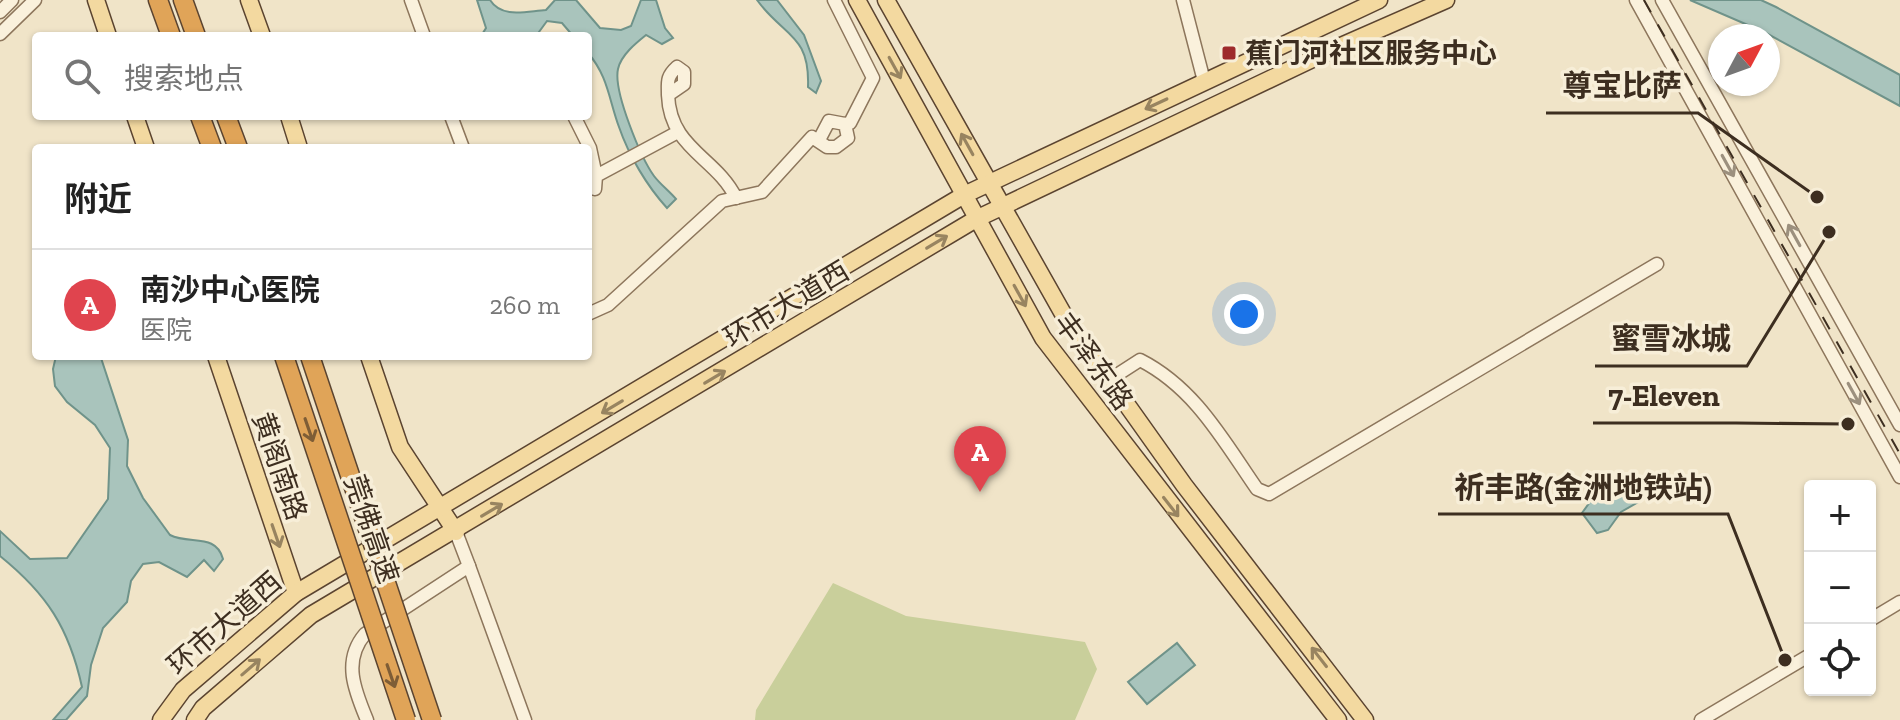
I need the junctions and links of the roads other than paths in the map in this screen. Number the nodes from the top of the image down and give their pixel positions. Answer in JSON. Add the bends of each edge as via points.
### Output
{"nodes":[{"id":1,"x":12,"y":0,"type":"edge"},
{"id":2,"x":35,"y":0,"type":"edge"},
{"id":3,"x":96,"y":0,"type":"edge"},
{"id":4,"x":158,"y":0,"type":"edge"},
{"id":5,"x":183,"y":0,"type":"edge"},
{"id":6,"x":249,"y":0,"type":"edge"},
{"id":7,"x":411,"y":0,"type":"edge"},
{"id":8,"x":834,"y":0,"type":"edge"},
{"id":9,"x":857,"y":0,"type":"edge"},
{"id":10,"x":886,"y":0,"type":"edge"},
{"id":11,"x":1183,"y":0,"type":"edge"},
{"id":12,"x":1379,"y":0,"type":"edge"},
{"id":13,"x":1446,"y":0,"type":"edge"},
{"id":14,"x":1636,"y":0,"type":"edge"},
{"id":15,"x":1662,"y":0,"type":"edge"},
{"id":16,"x":0,"y":12,"type":"edge"},
{"id":17,"x":107,"y":32,"type":"edge"},
{"id":18,"x":170,"y":32,"type":"edge"},
{"id":19,"x":195,"y":32,"type":"edge"},
{"id":20,"x":261,"y":32,"type":"edge"},
{"id":21,"x":423,"y":32,"type":"edge"},
{"id":22,"x":0,"y":34,"type":"edge"},
{"id":23,"x":1204,"y":81,"type":"junction"},
{"id":24,"x":668,"y":95,"type":"dead end"},
{"id":25,"x":136,"y":120,"type":"edge"},
{"id":26,"x":202,"y":120,"type":"edge"},
{"id":27,"x":228,"y":120,"type":"edge"},
{"id":28,"x":290,"y":120,"type":"edge"},
{"id":29,"x":452,"y":120,"type":"edge"},
{"id":30,"x":576,"y":120,"type":"edge"},
{"id":31,"x":678,"y":132,"type":"junction"},
{"id":32,"x":145,"y":144,"type":"edge"},
{"id":33,"x":210,"y":144,"type":"edge"},
{"id":34,"x":236,"y":144,"type":"edge"},
{"id":35,"x":298,"y":144,"type":"edge"},
{"id":36,"x":462,"y":144,"type":"edge"},
{"id":37,"x":588,"y":144,"type":"edge"},
{"id":38,"x":592,"y":162,"type":"edge"},
{"id":39,"x":989,"y":184,"type":"junction"},
{"id":40,"x":964,"y":195,"type":"junction"},
{"id":41,"x":736,"y":198,"type":"junction"},
{"id":42,"x":1003,"y":206,"type":"junction"},
{"id":43,"x":976,"y":219,"type":"junction"},
{"id":44,"x":1657,"y":264,"type":"dead end"},
{"id":45,"x":592,"y":312,"type":"edge"},
{"id":46,"x":217,"y":360,"type":"edge"},
{"id":47,"x":285,"y":360,"type":"edge"},
{"id":48,"x":311,"y":360,"type":"edge"},
{"id":49,"x":370,"y":360,"type":"edge"},
{"id":50,"x":1109,"y":380,"type":"junction"},
{"id":51,"x":1900,"y":425,"type":"edge"},
{"id":52,"x":1900,"y":477,"type":"edge"},
{"id":53,"x":443,"y":508,"type":"junction"},
{"id":54,"x":456,"y":532,"type":"junction"},
{"id":55,"x":469,"y":566,"type":"junction"},
{"id":56,"x":296,"y":593,"type":"junction"},
{"id":57,"x":1900,"y":602,"type":"edge"},
{"id":58,"x":1876,"y":616,"type":"edge"},
{"id":59,"x":1804,"y":659,"type":"edge"},
{"id":60,"x":161,"y":720,"type":"edge"},
{"id":61,"x":195,"y":720,"type":"edge"},
{"id":62,"x":367,"y":720,"type":"edge"},
{"id":63,"x":406,"y":720,"type":"edge"},
{"id":64,"x":432,"y":720,"type":"edge"},
{"id":65,"x":525,"y":720,"type":"edge"},
{"id":66,"x":1338,"y":720,"type":"edge"},
{"id":67,"x":1365,"y":720,"type":"edge"},
{"id":68,"x":1701,"y":720,"type":"edge"}],
"edges":[{"from":1,"to":16,"type":"street"},
{"from":2,"to":22,"type":"street"},
{"from":3,"to":17,"type":"main road"},
{"from":4,"to":18,"type":"highway"},
{"from":5,"to":19,"type":"highway"},
{"from":6,"to":20,"type":"main road"},
{"from":7,"to":21,"type":"street"},
{"from":8,"to":41,"type":"street","via":[[873,78],[850,123],[829,121],[819,140],[812,137],[762,192]]},
{"from":9,"to":40,"type":"main road","name":"丰泽东路","one_way":true},
{"from":39,"to":10,"type":"main road","name":"丰泽东路","one_way":true},
{"from":11,"to":23,"type":"street"},
{"from":12,"to":23,"type":"main road","name":"环市大道西"},
{"from":13,"to":42,"type":"main road","name":"环市大道西"},
{"from":14,"to":52,"type":"street","one_way":true},
{"from":51,"to":15,"type":"street","one_way":true},
{"from":23,"to":39,"type":"main road","name":"环市大道西","one_way":true},
{"from":24,"to":31,"type":"street"},
{"from":25,"to":32,"type":"main road"},
{"from":26,"to":33,"type":"highway"},
{"from":27,"to":34,"type":"highway"},
{"from":28,"to":35,"type":"main road"},
{"from":29,"to":36,"type":"street"},
{"from":30,"to":37,"type":"street"},
{"from":31,"to":38,"type":"street","via":[[648,145],[595,182]]},
{"from":31,"to":41,"type":"street","via":[[728,182]]},
{"from":39,"to":40,"type":"main road","name":"环市大道西"},
{"from":39,"to":42,"type":"main road","name":"丰泽东路"},
{"from":40,"to":43,"type":"main road","name":"丰泽东路"},
{"from":40,"to":53,"type":"main road","name":"环市大道西","one_way":true},
{"from":41,"to":45,"type":"street","via":[[722,201],[608,305]]},
{"from":42,"to":43,"type":"main road","name":"环市大道西"},
{"from":42,"to":50,"type":"main road","name":"丰泽东路","via":[[1066,319]]},
{"from":54,"to":43,"type":"main road","name":"环市大道西","one_way":true},
{"from":43,"to":66,"type":"main road","name":"丰泽东路","one_way":true,"via":[[1043,338]]},
{"from":44,"to":50,"type":"street","via":[[1269,494],[1257,489],[1194,398],[1164,372],[1140,360]]},
{"from":46,"to":56,"type":"main road","name":"黄阁南路","one_way":true},
{"from":47,"to":63,"type":"highway","name":"莞佛高速","one_way":true,"bridge":true},
{"from":48,"to":64,"type":"highway","name":"莞佛高速","bridge":true},
{"from":49,"to":53,"type":"main road","via":[[400,447]]},
{"from":67,"to":50,"type":"main road","name":"丰泽东路","one_way":true},
{"from":53,"to":54,"type":"main road"},
{"from":53,"to":56,"type":"main road","name":"环市大道西"},
{"from":54,"to":55,"type":"street"},
{"from":61,"to":54,"type":"main road","name":"环市大道西","one_way":true,"via":[[311,615]]},
{"from":55,"to":62,"type":"street","via":[[356,645],[353,676]]},
{"from":55,"to":65,"type":"street"},
{"from":56,"to":60,"type":"main road","name":"环市大道西","via":[[183,690]]},
{"from":57,"to":58,"type":"street"},
{"from":59,"to":68,"type":"street"}]}
